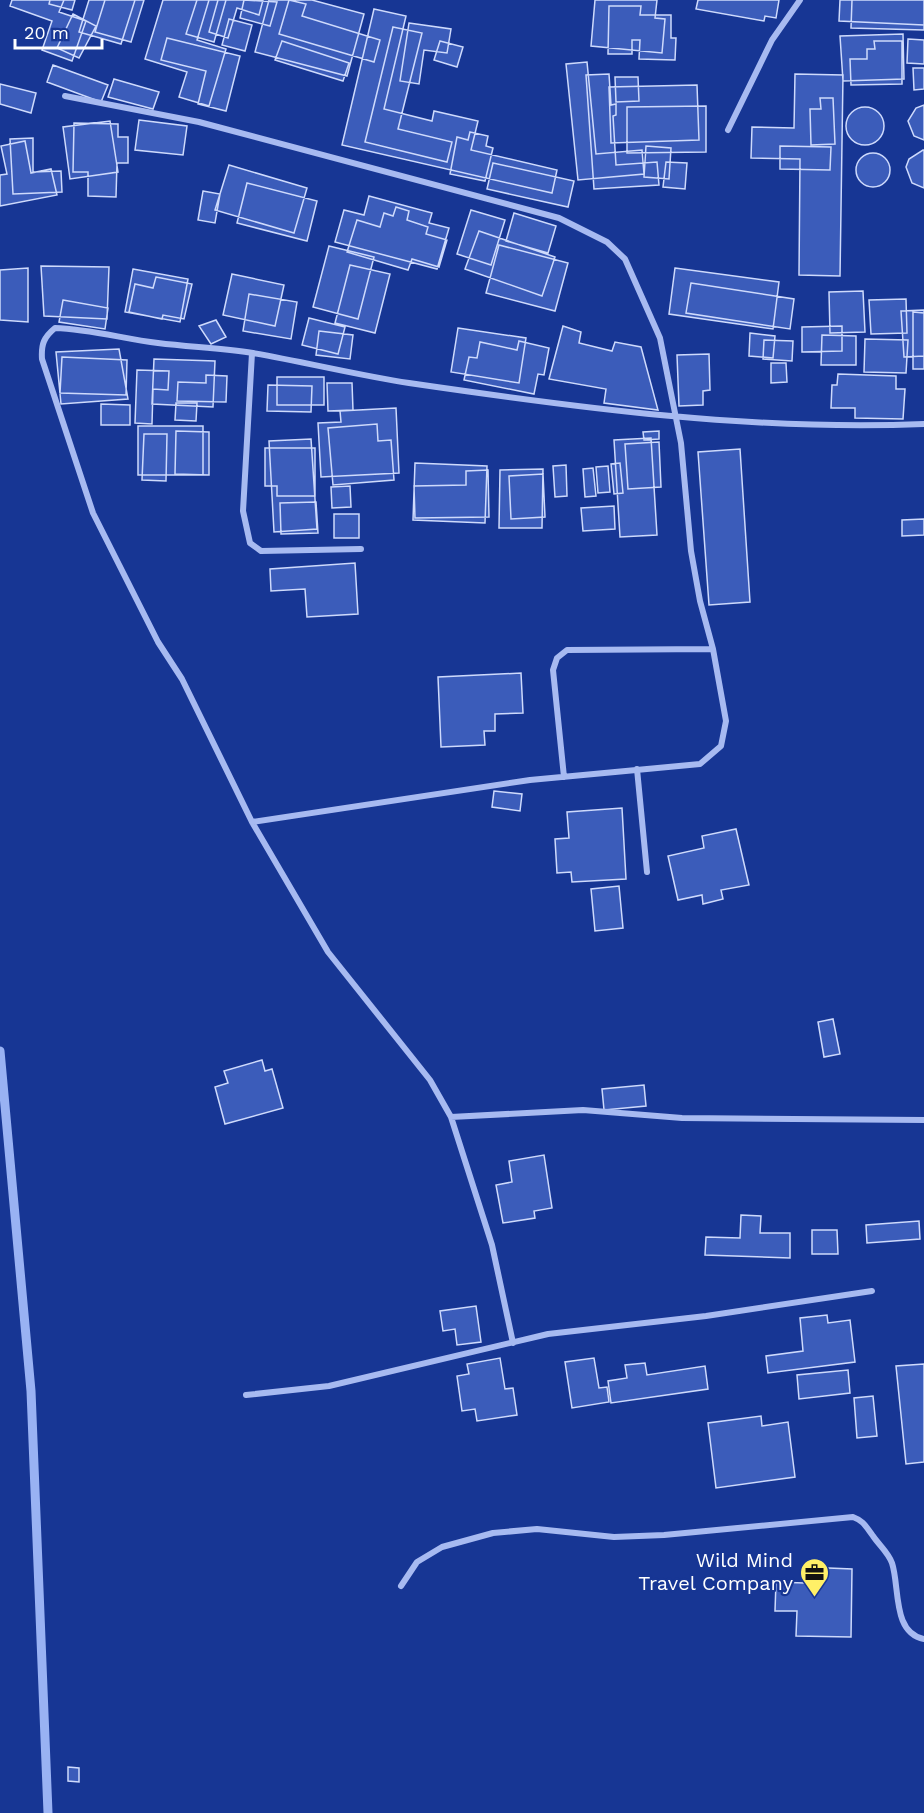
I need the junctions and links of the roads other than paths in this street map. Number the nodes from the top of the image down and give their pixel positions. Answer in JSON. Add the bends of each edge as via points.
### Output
{"nodes":[{"id":1,"x":800,"y":0,"type":"edge"},
{"id":2,"x":65,"y":96,"type":"dead end"},
{"id":3,"x":728,"y":130,"type":"dead end"},
{"id":4,"x":252,"y":353,"type":"junction"},
{"id":5,"x":677,"y":417,"type":"junction"},
{"id":6,"x":924,"y":424,"type":"edge"},
{"id":7,"x":361,"y":549,"type":"dead end"},
{"id":8,"x":713,"y":650,"type":"junction"},
{"id":9,"x":637,"y":770,"type":"junction"},
{"id":10,"x":564,"y":777,"type":"junction"},
{"id":11,"x":252,"y":822,"type":"junction"},
{"id":12,"x":647,"y":872,"type":"dead end"},
{"id":13,"x":451,"y":1117,"type":"junction"},
{"id":14,"x":924,"y":1120,"type":"edge"},
{"id":15,"x":872,"y":1291,"type":"dead end"},
{"id":16,"x":513,"y":1343,"type":"junction"},
{"id":17,"x":246,"y":1395,"type":"dead end"},
{"id":18,"x":401,"y":1586,"type":"dead end"},
{"id":19,"x":924,"y":1639,"type":"edge"}],
"edges":[{"from":1,"to":3,"type":"street","via":[[772,40]]},
{"from":2,"to":5,"type":"street","via":[[200,122],[537,212],[559,218],[607,242],[625,259],[660,338]]},
{"from":4,"to":5,"type":"street","via":[[408,383]]},
{"from":4,"to":7,"type":"street","via":[[243,511],[250,543],[261,551]]},
{"from":4,"to":11,"type":"street","via":[[158,343],[74,328],[55,328],[45,336],[41,348],[93,513],[158,642],[182,679]]},
{"from":5,"to":6,"type":"street","via":[[865,426]]},
{"from":5,"to":8,"type":"street","via":[[691,551]]},
{"from":8,"to":9,"type":"street","via":[[726,722],[721,746],[700,764]]},
{"from":8,"to":10,"type":"street","via":[[567,650],[557,658],[553,670]]},
{"from":9,"to":10,"type":"street"},
{"from":9,"to":12,"type":"street"},
{"from":10,"to":11,"type":"street"},
{"from":11,"to":13,"type":"street","via":[[328,952],[430,1080]]},
{"from":13,"to":14,"type":"street","via":[[583,1110],[682,1118]]},
{"from":13,"to":16,"type":"street","via":[[492,1245]]},
{"from":15,"to":16,"type":"street","via":[[548,1334]]},
{"from":16,"to":17,"type":"street","via":[[329,1386]]},
{"from":18,"to":19,"type":"street","via":[[417,1562],[442,1547],[493,1533],[537,1528],[614,1537],[664,1535],[853,1517],[863,1521],[891,1561],[901,1621],[915,1638]]}]}
